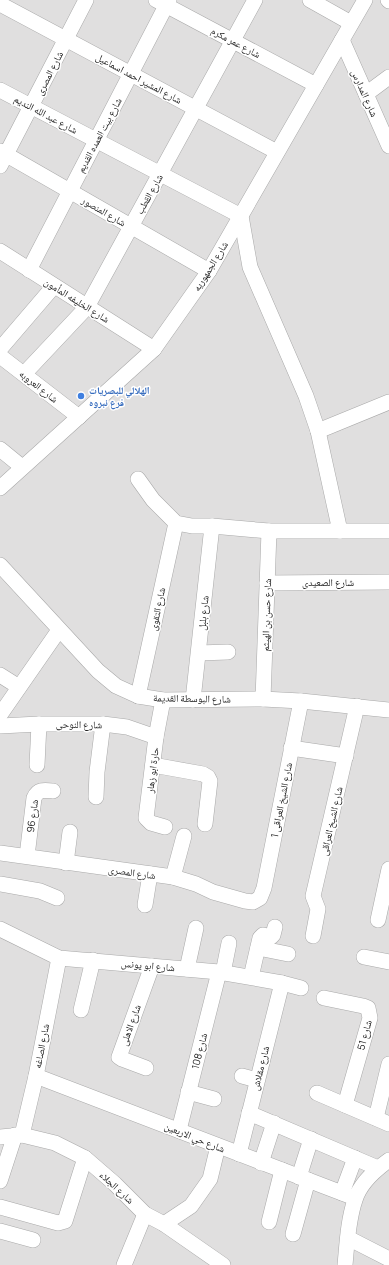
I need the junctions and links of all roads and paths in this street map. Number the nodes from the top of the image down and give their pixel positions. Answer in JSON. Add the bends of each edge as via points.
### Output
{"nodes":[{"id":1,"x":86,"y":0,"type":"edge"},
{"id":2,"x":255,"y":0,"type":"edge"},
{"id":3,"x":310,"y":0,"type":"edge"},
{"id":4,"x":365,"y":0,"type":"edge"},
{"id":5,"x":164,"y":2,"type":"edge"},
{"id":6,"x":3,"y":6,"type":"edge"},
{"id":7,"x":352,"y":23,"type":"junction"},
{"id":8,"x":66,"y":39,"type":"junction"},
{"id":9,"x":233,"y":40,"type":"junction"},
{"id":10,"x":342,"y":40,"type":"junction"},
{"id":11,"x":131,"y":74,"type":"junction"},
{"id":12,"x":389,"y":77,"type":"edge"},
{"id":13,"x":316,"y":84,"type":"junction"},
{"id":14,"x":0,"y":90,"type":"edge"},
{"id":15,"x":366,"y":94,"type":"junction"},
{"id":16,"x":31,"y":106,"type":"junction"},
{"id":17,"x":196,"y":108,"type":"junction"},
{"id":18,"x":96,"y":140,"type":"junction"},
{"id":19,"x":389,"y":146,"type":"edge"},
{"id":20,"x":277,"y":152,"type":"junction"},
{"id":21,"x":2,"y":157,"type":"edge"},
{"id":22,"x":160,"y":174,"type":"junction"},
{"id":23,"x":70,"y":191,"type":"junction"},
{"id":24,"x":240,"y":216,"type":"junction"},
{"id":25,"x":131,"y":227,"type":"junction"},
{"id":26,"x":2,"y":256,"type":"edge"},
{"id":27,"x":29,"y":270,"type":"junction"},
{"id":28,"x":209,"y":271,"type":"junction"},
{"id":29,"x":54,"y":286,"type":"junction"},
{"id":30,"x":87,"y":307,"type":"junction"},
{"id":31,"x":0,"y":349,"type":"edge"},
{"id":32,"x":154,"y":349,"type":"junction"},
{"id":33,"x":0,"y":356,"type":"edge"},
{"id":34,"x":24,"y":374,"type":"junction"},
{"id":35,"x":389,"y":402,"type":"edge"},
{"id":36,"x":79,"y":417,"type":"junction"},
{"id":37,"x":318,"y":431,"type":"junction"},
{"id":38,"x":0,"y":449,"type":"edge"},
{"id":39,"x":22,"y":467,"type":"junction"},
{"id":40,"x":138,"y":479,"type":"dead end"},
{"id":41,"x":0,"y":488,"type":"edge"},
{"id":42,"x":176,"y":523,"type":"junction"},
{"id":43,"x":212,"y":526,"type":"junction"},
{"id":44,"x":269,"y":531,"type":"junction"},
{"id":45,"x":340,"y":531,"type":"junction"},
{"id":46,"x":389,"y":531,"type":"edge"},
{"id":47,"x":0,"y":565,"type":"edge"},
{"id":48,"x":389,"y":582,"type":"edge"},
{"id":49,"x":267,"y":583,"type":"junction"},
{"id":50,"x":59,"y":630,"type":"junction"},
{"id":51,"x":228,"y":652,"type":"dead end"},
{"id":52,"x":199,"y":653,"type":"junction"},
{"id":53,"x":0,"y":675,"type":"edge"},
{"id":54,"x":20,"y":687,"type":"junction"},
{"id":55,"x":138,"y":696,"type":"junction"},
{"id":56,"x":263,"y":699,"type":"junction"},
{"id":57,"x":163,"y":700,"type":"junction"},
{"id":58,"x":193,"y":700,"type":"junction"},
{"id":59,"x":301,"y":701,"type":"junction"},
{"id":60,"x":357,"y":706,"type":"junction"},
{"id":61,"x":389,"y":710,"type":"edge"},
{"id":62,"x":0,"y":715,"type":"edge"},
{"id":63,"x":39,"y":724,"type":"junction"},
{"id":64,"x":103,"y":724,"type":"junction"},
{"id":65,"x":0,"y":726,"type":"edge"},
{"id":66,"x":156,"y":737,"type":"junction"},
{"id":67,"x":291,"y":748,"type":"junction"},
{"id":68,"x":346,"y":756,"type":"junction"},
{"id":69,"x":37,"y":764,"type":"dead end"},
{"id":70,"x":153,"y":765,"type":"junction"},
{"id":71,"x":53,"y":791,"type":"dead end"},
{"id":72,"x":96,"y":797,"type":"dead end"},
{"id":73,"x":205,"y":824,"type":"dead end"},
{"id":74,"x":165,"y":827,"type":"dead end"},
{"id":75,"x":70,"y":832,"type":"dead end"},
{"id":76,"x":184,"y":836,"type":"dead end"},
{"id":77,"x":0,"y":853,"type":"edge"},
{"id":78,"x":27,"y":856,"type":"junction"},
{"id":79,"x":66,"y":863,"type":"junction"},
{"id":80,"x":389,"y":869,"type":"edge"},
{"id":81,"x":150,"y":874,"type":"junction"},
{"id":82,"x":173,"y":877,"type":"junction"},
{"id":83,"x":0,"y":884,"type":"edge"},
{"id":84,"x":57,"y":898,"type":"dead end"},
{"id":85,"x":260,"y":898,"type":"joint"},
{"id":86,"x":144,"y":905,"type":"dead end"},
{"id":87,"x":378,"y":920,"type":"dead end"},
{"id":88,"x":275,"y":927,"type":"dead end"},
{"id":89,"x":196,"y":928,"type":"dead end"},
{"id":90,"x":0,"y":929,"type":"edge"},
{"id":91,"x":313,"y":936,"type":"dead end"},
{"id":92,"x":229,"y":943,"type":"dead end"},
{"id":93,"x":258,"y":948,"type":"junction"},
{"id":94,"x":288,"y":954,"type":"dead end"},
{"id":95,"x":59,"y":958,"type":"junction"},
{"id":96,"x":364,"y":958,"type":"dead end"},
{"id":97,"x":93,"y":960,"type":"junction"},
{"id":98,"x":389,"y":962,"type":"edge"},
{"id":99,"x":152,"y":966,"type":"junction"},
{"id":100,"x":187,"y":969,"type":"junction"},
{"id":101,"x":221,"y":973,"type":"junction"},
{"id":102,"x":252,"y":977,"type":"junction"},
{"id":103,"x":282,"y":983,"type":"junction"},
{"id":104,"x":301,"y":988,"type":"dead end"},
{"id":105,"x":324,"y":998,"type":"dead end"},
{"id":106,"x":80,"y":1010,"type":"dead end"},
{"id":107,"x":389,"y":1064,"type":"edge"},
{"id":108,"x":146,"y":1068,"type":"dead end"},
{"id":109,"x":36,"y":1076,"type":"junction"},
{"id":110,"x":242,"y":1076,"type":"dead end"},
{"id":111,"x":257,"y":1080,"type":"junction"},
{"id":112,"x":188,"y":1092,"type":"junction"},
{"id":113,"x":317,"y":1093,"type":"dead end"},
{"id":114,"x":214,"y":1099,"type":"dead end"},
{"id":115,"x":345,"y":1105,"type":"junction"},
{"id":116,"x":249,"y":1113,"type":"junction"},
{"id":117,"x":383,"y":1121,"type":"edge"},
{"id":118,"x":274,"y":1123,"type":"junction"},
{"id":119,"x":178,"y":1130,"type":"junction"},
{"id":120,"x":12,"y":1136,"type":"edge"},
{"id":121,"x":311,"y":1139,"type":"junction"},
{"id":122,"x":218,"y":1146,"type":"junction"},
{"id":123,"x":239,"y":1154,"type":"junction"},
{"id":124,"x":85,"y":1158,"type":"junction"},
{"id":125,"x":355,"y":1158,"type":"junction"},
{"id":126,"x":261,"y":1162,"type":"junction"},
{"id":127,"x":383,"y":1164,"type":"edge"},
{"id":128,"x":282,"y":1170,"type":"junction"},
{"id":129,"x":303,"y":1178,"type":"junction"},
{"id":130,"x":0,"y":1181,"type":"edge"},
{"id":131,"x":348,"y":1196,"type":"junction"},
{"id":132,"x":0,"y":1207,"type":"edge"},
{"id":133,"x":145,"y":1214,"type":"junction"},
{"id":134,"x":269,"y":1222,"type":"dead end"},
{"id":135,"x":164,"y":1224,"type":"junction"},
{"id":136,"x":0,"y":1231,"type":"edge"},
{"id":137,"x":293,"y":1234,"type":"dead end"},
{"id":138,"x":348,"y":1238,"type":"junction"},
{"id":139,"x":33,"y":1240,"type":"dead end"},
{"id":140,"x":389,"y":1259,"type":"edge"},
{"id":141,"x":124,"y":1265,"type":"edge"},
{"id":142,"x":223,"y":1265,"type":"edge"},
{"id":143,"x":345,"y":1265,"type":"edge"}],
"edges":[{"from":1,"to":8,"type":"street","name":"شارع المصرى"},
{"from":2,"to":9,"type":"street","name":"شارع القطب"},
{"from":3,"to":7,"type":"street"},
{"from":4,"to":7,"type":"street","name":"شارع الجمهوريه"},
{"from":5,"to":9,"type":"street","name":"شارع عمر مكرم"},
{"from":5,"to":11,"type":"street","name":"شارع بيت العمده القديم"},
{"from":6,"to":8,"type":"street","name":"شارع المشير احمد اسماعيل"},
{"from":7,"to":10,"type":"street","name":"شارع الجمهوريه"},
{"from":8,"to":11,"type":"street","name":"شارع المشير احمد اسماعيل"},
{"from":8,"to":16,"type":"street","name":"شارع المصرى"},
{"from":9,"to":13,"type":"street","name":"شارع عمر مكرم"},
{"from":9,"to":17,"type":"street","name":"شارع القطب"},
{"from":10,"to":13,"type":"street","name":"شارع الجمهوريه"},
{"from":10,"to":15,"type":"street","name":"شارع المدارس"},
{"from":11,"to":17,"type":"street","name":"شارع المشير احمد اسماعيل"},
{"from":11,"to":18,"type":"street","name":"شارع بيت العمده القديم"},
{"from":12,"to":15,"type":"street"},
{"from":13,"to":20,"type":"street","name":"شارع الجمهوريه"},
{"from":14,"to":16,"type":"street","name":"شارع عبد الله النديم"},
{"from":15,"to":19,"type":"street","name":"شارع المدارس"},
{"from":16,"to":18,"type":"street","name":"شارع عبد الله النديم"},
{"from":16,"to":21,"type":"street","name":"شارع المصرى"},
{"from":17,"to":20,"type":"street","name":"شارع المشير احمد اسماعيل"},
{"from":17,"to":22,"type":"street","name":"شارع القطب"},
{"from":18,"to":22,"type":"street","name":"شارع عبد الله النديم"},
{"from":18,"to":23,"type":"street","name":"شارع بيت العمده القديم"},
{"from":20,"to":24,"type":"street","name":"شارع الجمهوريه"},
{"from":21,"to":23,"type":"street","name":"شارع المنصور"},
{"from":22,"to":24,"type":"street","name":"شارع عبد الله النديم"},
{"from":22,"to":25,"type":"street","name":"شارع القطب"},
{"from":23,"to":25,"type":"street","name":"شارع المنصور"},
{"from":23,"to":27,"type":"street","name":"شارع بيت العمده القديم"},
{"from":24,"to":28,"type":"street","name":"شارع الجمهوريه"},
{"from":24,"to":37,"type":"street","via":[[250,267],[306,396]]},
{"from":25,"to":28,"type":"street","name":"شارع المنصور"},
{"from":25,"to":30,"type":"street","name":"شارع القطب"},
{"from":26,"to":27,"type":"street","name":"شارع الخليفه المأمون"},
{"from":27,"to":29,"type":"street","name":"شارع الخليفه المأمون"},
{"from":28,"to":32,"type":"street","name":"شارع الجمهوريه"},
{"from":29,"to":30,"type":"street","name":"شارع الخليفه المأمون"},
{"from":29,"to":31,"type":"street"},
{"from":30,"to":32,"type":"street","name":"شارع الخليفه المأمون"},
{"from":30,"to":34,"type":"street","name":"شارع القطب"},
{"from":32,"to":36,"type":"street","name":"شارع الجمهوريه"},
{"from":33,"to":34,"type":"street","name":"شارع العروبه"},
{"from":34,"to":36,"type":"street","name":"شارع العروبه"},
{"from":35,"to":37,"type":"street"},
{"from":36,"to":39,"type":"street","name":"شارع الجمهوريه"},
{"from":37,"to":45,"type":"street"},
{"from":38,"to":39,"type":"street"},
{"from":39,"to":41,"type":"street","name":"شارع الجمهوريه"},
{"from":40,"to":42,"type":"street","via":[[153,500]]},
{"from":42,"to":43,"type":"street"},
{"from":42,"to":55,"type":"street","name":"شارع التقوى"},
{"from":43,"to":44,"type":"street"},
{"from":43,"to":52,"type":"street","name":"شارع بلبل"},
{"from":44,"to":45,"type":"street"},
{"from":44,"to":49,"type":"street","name":"شارع حسن بن الهيثم"},
{"from":45,"to":46,"type":"street"},
{"from":47,"to":50,"type":"street","name":"شارع البوسطة القديمة"},
{"from":48,"to":49,"type":"street","name":"شارع الصعيدى"},
{"from":49,"to":56,"type":"street","name":"شارع حسن بن الهيثم"},
{"from":50,"to":54,"type":"street"},
{"from":50,"to":55,"type":"street","name":"شارع البوسطة القديمة","via":[[98,671],[116,686]]},
{"from":51,"to":52,"type":"street"},
{"from":52,"to":58,"type":"street","name":"شارع بلبل"},
{"from":53,"to":54,"type":"street"},
{"from":54,"to":62,"type":"street"},
{"from":55,"to":57,"type":"street","name":"شارع البوسطة القديمة"},
{"from":56,"to":58,"type":"street","name":"شارع البوسطة القديمة"},
{"from":56,"to":59,"type":"street","name":"شارع البوسطة القديمة"},
{"from":57,"to":58,"type":"street","name":"شارع البوسطة القديمة"},
{"from":57,"to":66,"type":"street","name":"حارة ابو زهار"},
{"from":59,"to":60,"type":"street","name":"شارع البوسطة القديمة"},
{"from":59,"to":67,"type":"street","name":"شارع الشيخ العراقى 1"},
{"from":60,"to":61,"type":"street","name":"شارع البوسطة القديمة"},
{"from":60,"to":68,"type":"street","name":"شارع الشيخ العراقى"},
{"from":63,"to":64,"type":"street","name":"شارع النوحى"},
{"from":63,"to":65,"type":"street","name":"شارع النوحى"},
{"from":63,"to":69,"type":"street"},
{"from":64,"to":66,"type":"street","name":"شارع النوحى","via":[[127,727]]},
{"from":64,"to":72,"type":"street"},
{"from":66,"to":70,"type":"street","name":"حارة ابو زهار"},
{"from":67,"to":68,"type":"street"},
{"from":67,"to":85,"type":"street","name":"شارع الشيخ العراقى 1"},
{"from":68,"to":91,"type":"street","name":"شارع الشيخ العراقى","via":[[313,896],[318,908]]},
{"from":70,"to":73,"type":"street","via":[[208,777],[210,781]]},
{"from":70,"to":74,"type":"street","name":"حارة ابو زهار","via":[[146,818],[150,823]]},
{"from":71,"to":78,"type":"street","name":"شارع 96","via":[[41,790],[34,798]]},
{"from":75,"to":79,"type":"street"},
{"from":76,"to":82,"type":"street"},
{"from":77,"to":78,"type":"street","name":"شارع المصرى"},
{"from":78,"to":79,"type":"street","name":"شارع المصرى"},
{"from":79,"to":81,"type":"street","name":"شارع المصرى"},
{"from":80,"to":87,"type":"street"},
{"from":81,"to":82,"type":"street","name":"شارع المصرى"},
{"from":81,"to":86,"type":"street"},
{"from":82,"to":85,"type":"street","name":"شارع المصرى","via":[[245,901],[253,902]]},
{"from":83,"to":84,"type":"street","via":[[40,891]]},
{"from":88,"to":93,"type":"street","via":[[271,937],[261,936]]},
{"from":89,"to":100,"type":"street"},
{"from":90,"to":95,"type":"street","name":"شارع ابو يونس"},
{"from":92,"to":101,"type":"street","name":"شارع 108"},
{"from":93,"to":94,"type":"street"},
{"from":93,"to":102,"type":"street"},
{"from":95,"to":97,"type":"street","name":"شارع ابو يونس"},
{"from":95,"to":109,"type":"street","name":"شارع الصاغه"},
{"from":96,"to":98,"type":"street"},
{"from":97,"to":99,"type":"street","name":"شارع ابو يونس"},
{"from":97,"to":106,"type":"street"},
{"from":99,"to":100,"type":"street","name":"شارع ابو يونس"},
{"from":99,"to":108,"type":"street","name":"شارع الاهلى","via":[[119,1056]]},
{"from":100,"to":101,"type":"street","name":"شارع ابو يونس"},
{"from":101,"to":102,"type":"street","name":"شارع ابو يونس"},
{"from":101,"to":112,"type":"street","name":"شارع 108"},
{"from":102,"to":103,"type":"street","name":"شارع ابو يونس"},
{"from":103,"to":104,"type":"street","name":"شارع ابو يونس"},
{"from":103,"to":111,"type":"street","name":"شارع مقلاش"},
{"from":105,"to":115,"type":"street","name":"شارع 51","via":[[363,1006],[368,1008],[370,1013]]},
{"from":107,"to":117,"type":"street"},
{"from":109,"to":119,"type":"street","name":"شارع حي الاربعين"},
{"from":109,"to":120,"type":"street","name":"شارع الصاغه"},
{"from":110,"to":111,"type":"street"},
{"from":111,"to":116,"type":"street","name":"شارع مقلاش"},
{"from":112,"to":114,"type":"street"},
{"from":112,"to":119,"type":"street","name":"شارع 108"},
{"from":113,"to":115,"type":"street"},
{"from":115,"to":117,"type":"street"},
{"from":116,"to":118,"type":"street"},
{"from":116,"to":123,"type":"street","name":"شارع مقلاش"},
{"from":118,"to":121,"type":"street"},
{"from":118,"to":126,"type":"street"},
{"from":119,"to":122,"type":"street","name":"شارع حي الاربعين"},
{"from":120,"to":124,"type":"street","name":"شارع الجلاء","via":[[56,1143]]},
{"from":120,"to":130,"type":"street","name":"شارع الصاغه"},
{"from":121,"to":125,"type":"street"},
{"from":121,"to":129,"type":"street"},
{"from":122,"to":123,"type":"street","name":"شارع حي الاربعين"},
{"from":122,"to":135,"type":"street","via":[[210,1179],[199,1195],[191,1206]]},
{"from":123,"to":126,"type":"street","name":"شارع حي الاربعين"},
{"from":124,"to":132,"type":"street","via":[[65,1221],[58,1223]]},
{"from":124,"to":133,"type":"street","name":"شارع الجلاء"},
{"from":125,"to":127,"type":"street"},
{"from":125,"to":131,"type":"street"},
{"from":126,"to":128,"type":"street","name":"شارع حي الاربعين"},
{"from":127,"to":131,"type":"street"},
{"from":128,"to":129,"type":"street","name":"شارع حي الاربعين"},
{"from":128,"to":134,"type":"street"},
{"from":129,"to":131,"type":"street","name":"شارع حي الاربعين"},
{"from":129,"to":137,"type":"street"},
{"from":131,"to":138,"type":"street"},
{"from":133,"to":135,"type":"street","name":"شارع الجلاء"},
{"from":133,"to":141,"type":"street"},
{"from":135,"to":142,"type":"street","name":"شارع الجلاء"},
{"from":136,"to":139,"type":"street"},
{"from":138,"to":140,"type":"street"},
{"from":138,"to":143,"type":"street"}]}
